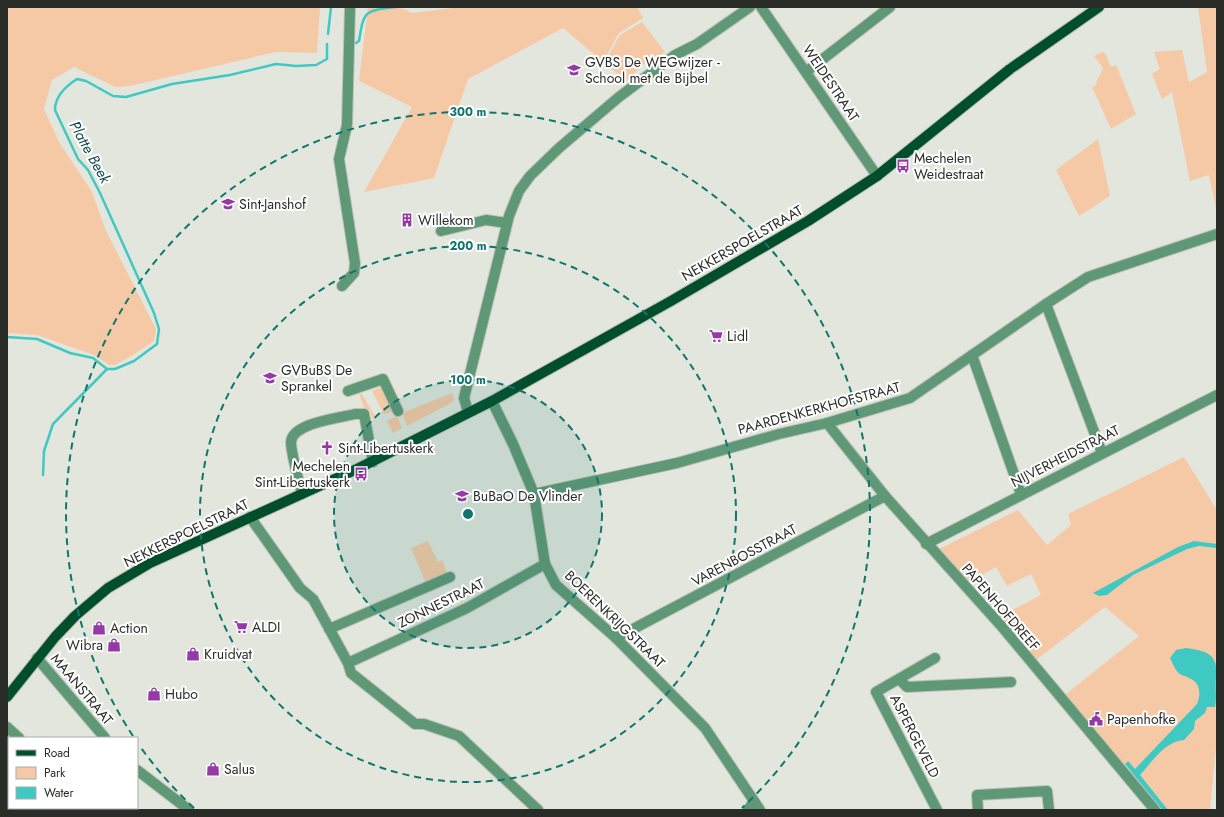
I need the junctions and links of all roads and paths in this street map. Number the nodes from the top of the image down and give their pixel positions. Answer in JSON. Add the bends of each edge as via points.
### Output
{"nodes":[{"id":1,"x":350,"y":7,"type":"edge"},
{"id":2,"x":750,"y":7,"type":"edge"},
{"id":3,"x":761,"y":7,"type":"edge"},
{"id":4,"x":890,"y":7,"type":"edge"},
{"id":5,"x":1099,"y":7,"type":"edge"},
{"id":6,"x":806,"y":72,"type":"junction"},
{"id":7,"x":877,"y":176,"type":"junction"},
{"id":8,"x":507,"y":223,"type":"junction"},
{"id":9,"x":441,"y":231,"type":"dead end"},
{"id":10,"x":1217,"y":234,"type":"edge"},
{"id":11,"x":342,"y":286,"type":"dead end"},
{"id":12,"x":1046,"y":304,"type":"junction"},
{"id":13,"x":972,"y":355,"type":"junction"},
{"id":14,"x":348,"y":391,"type":"dead end"},
{"id":15,"x":1217,"y":395,"type":"edge"},
{"id":16,"x":492,"y":401,"type":"junction"},
{"id":17,"x":398,"y":411,"type":"dead end"},
{"id":18,"x":468,"y":412,"type":"junction"},
{"id":19,"x":827,"y":423,"type":"junction"},
{"id":20,"x":1102,"y":454,"type":"junction"},
{"id":21,"x":373,"y":462,"type":"junction"},
{"id":22,"x":302,"y":494,"type":"junction"},
{"id":23,"x":534,"y":494,"type":"junction"},
{"id":24,"x":1021,"y":494,"type":"junction"},
{"id":25,"x":885,"y":496,"type":"junction"},
{"id":26,"x":250,"y":517,"type":"junction"},
{"id":27,"x":926,"y":544,"type":"junction"},
{"id":28,"x":544,"y":564,"type":"junction"},
{"id":29,"x":450,"y":576,"type":"dead end"},
{"id":30,"x":329,"y":629,"type":"junction"},
{"id":31,"x":616,"y":638,"type":"junction"},
{"id":32,"x":37,"y":658,"type":"junction"},
{"id":33,"x":935,"y":658,"type":"dead end"},
{"id":34,"x":348,"y":663,"type":"junction"},
{"id":35,"x":899,"y":679,"type":"junction"},
{"id":36,"x":1011,"y":682,"type":"dead end"},
{"id":37,"x":7,"y":697,"type":"edge"},
{"id":38,"x":7,"y":727,"type":"edge"},
{"id":39,"x":17,"y":737,"type":"edge"},
{"id":40,"x":104,"y":737,"type":"edge"},
{"id":41,"x":138,"y":771,"type":"edge"},
{"id":42,"x":754,"y":800,"type":"junction"},
{"id":43,"x":189,"y":810,"type":"edge"},
{"id":44,"x":538,"y":810,"type":"edge"},
{"id":45,"x":748,"y":810,"type":"edge"},
{"id":46,"x":760,"y":810,"type":"edge"},
{"id":47,"x":937,"y":810,"type":"edge"},
{"id":48,"x":978,"y":810,"type":"edge"},
{"id":49,"x":1048,"y":810,"type":"edge"},
{"id":50,"x":1155,"y":810,"type":"edge"}],
"edges":[{"from":1,"to":11,"type":"street","via":[[346,125],[339,159],[355,263],[354,273]]},
{"from":2,"to":8,"type":"street","via":[[669,60],[619,97],[558,148],[519,191]]},
{"from":3,"to":6,"type":"street","name":"WEIDESTRAAT"},
{"from":4,"to":6,"type":"street"},
{"from":5,"to":7,"type":"main road","name":"NEKKERSPOELSTRAAT","via":[[1010,69]]},
{"from":6,"to":7,"type":"street","name":"WEIDESTRAAT"},
{"from":7,"to":16,"type":"main road","name":"NEKKERSPOELSTRAAT","via":[[808,221],[692,289]]},
{"from":8,"to":9,"type":"street","via":[[486,220]]},
{"from":8,"to":18,"type":"street","via":[[464,398]]},
{"from":10,"to":12,"type":"street","name":"PAARDENKERKHOFSTRAAT","via":[[1088,277]]},
{"from":12,"to":13,"type":"street","name":"PAARDENKERKHOFSTRAAT"},
{"from":12,"to":20,"type":"street"},
{"from":13,"to":19,"type":"street","name":"PAARDENKERKHOFSTRAAT","via":[[910,398]]},
{"from":13,"to":24,"type":"street"},
{"from":14,"to":17,"type":"street","via":[[383,378]]},
{"from":15,"to":20,"type":"street","name":"NIJVERHEIDSTRAAT"},
{"from":16,"to":18,"type":"main road","name":"NEKKERSPOELSTRAAT"},
{"from":16,"to":23,"type":"street","name":"BOERENKRIJGSTRAAT"},
{"from":18,"to":21,"type":"main road","name":"NEKKERSPOELSTRAAT"},
{"from":19,"to":23,"type":"street","name":"PAARDENKERKHOFSTRAAT","via":[[677,463]]},
{"from":19,"to":25,"type":"street","name":"PAPENHOFDREEF"},
{"from":20,"to":24,"type":"street","name":"NIJVERHEIDSTRAAT"},
{"from":21,"to":22,"type":"main road","name":"NEKKERSPOELSTRAAT"},
{"from":21,"to":22,"type":"street","via":[[364,414],[303,427],[295,432],[291,442]]},
{"from":22,"to":26,"type":"main road","name":"NEKKERSPOELSTRAAT"},
{"from":23,"to":28,"type":"street","name":"BOERENKRIJGSTRAAT"},
{"from":24,"to":27,"type":"street","name":"NIJVERHEIDSTRAAT"},
{"from":25,"to":27,"type":"street","name":"PAPENHOFDREEF"},
{"from":25,"to":31,"type":"street","name":"VARENBOSSTRAAT"},
{"from":26,"to":30,"type":"street","via":[[300,588],[313,599]]},
{"from":26,"to":32,"type":"main road","name":"NEKKERSPOELSTRAAT","via":[[150,563],[108,588],[75,616]]},
{"from":27,"to":50,"type":"street","name":"PAPENHOFDREEF","via":[[1003,628]]},
{"from":28,"to":31,"type":"street","name":"BOERENKRIJGSTRAAT","via":[[556,584]]},
{"from":28,"to":34,"type":"street","name":"ZONNESTRAAT","via":[[468,608]]},
{"from":29,"to":30,"type":"street"},
{"from":30,"to":34,"type":"street"},
{"from":31,"to":42,"type":"street","name":"BOERENKRIJGSTRAAT","via":[[705,728]]},
{"from":32,"to":37,"type":"main road","name":"NEKKERSPOELSTRAAT"},
{"from":32,"to":40,"type":"street","name":"MAANSTRAAT"},
{"from":33,"to":35,"type":"street","name":"ASPERGEVELD"},
{"from":34,"to":44,"type":"street","via":[[350,673],[415,724],[424,724],[459,736]]},
{"from":35,"to":36,"type":"street","via":[[906,687]]},
{"from":35,"to":47,"type":"street","name":"ASPERGEVELD","via":[[876,692]]},
{"from":38,"to":39,"type":"street"},
{"from":41,"to":43,"type":"street"},
{"from":42,"to":45,"type":"street"},
{"from":42,"to":46,"type":"street","name":"BOERENKRIJGSTRAAT"},
{"from":48,"to":49,"type":"street","via":[[977,795],[1047,790]]}]}
